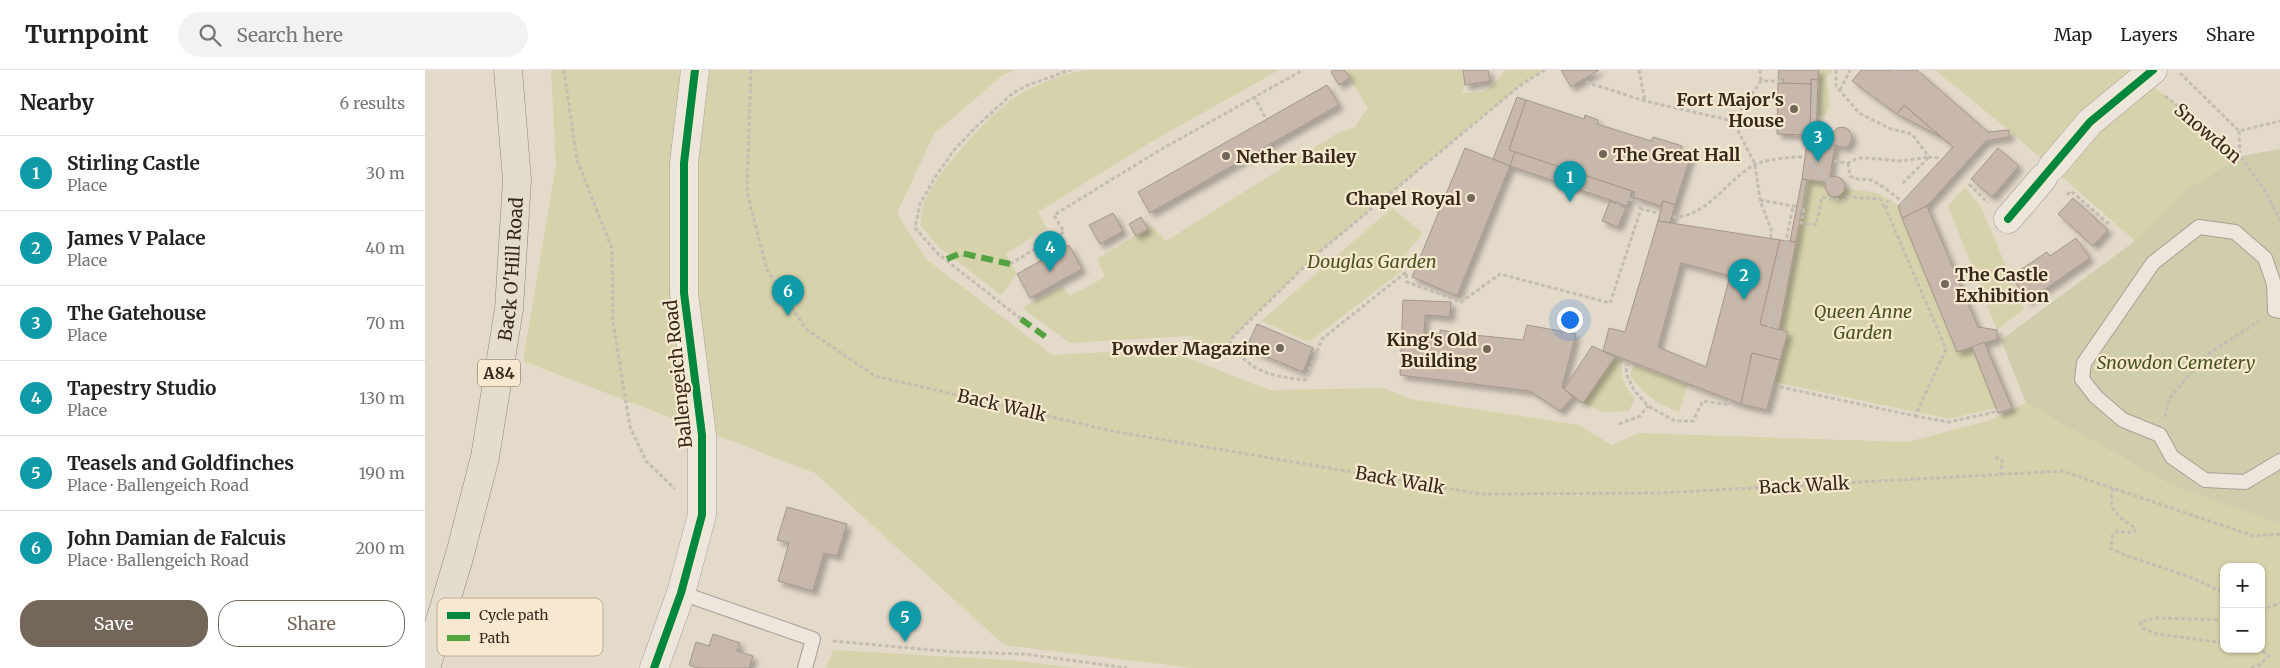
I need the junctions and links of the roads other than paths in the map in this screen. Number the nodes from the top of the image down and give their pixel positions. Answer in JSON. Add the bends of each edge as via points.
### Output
{"nodes":[{"id":1,"x":508,"y":70,"type":"edge"},
{"id":2,"x":695,"y":70,"type":"edge"},
{"id":3,"x":2148,"y":74,"type":"edge"},
{"id":4,"x":1998,"y":211,"type":"road end"},
{"id":5,"x":2277,"y":311,"type":"edge"},
{"id":6,"x":2280,"y":461,"type":"edge"},
{"id":7,"x":681,"y":593,"type":"junction"},
{"id":8,"x":447,"y":598,"type":"edge"},
{"id":9,"x":437,"y":632,"type":"edge"},
{"id":10,"x":426,"y":668,"type":"edge"},
{"id":11,"x":654,"y":668,"type":"edge"},
{"id":12,"x":805,"y":668,"type":"edge"}],
"edges":[{"from":1,"to":8,"type":"main road","name":"Back O'Hill Road","number":"A84","via":[[517,180],[509,309],[485,457]]},
{"from":2,"to":7,"type":"street","name":"Ballengeich Road","via":[[684,163],[684,293],[702,435],[702,515]]},
{"from":3,"to":4,"type":"street","via":[[2090,122],[2047,172]]},
{"from":5,"to":6,"type":"lane","via":[[2274,284],[2265,258],[2235,232],[2199,227],[2153,263],[2084,363],[2081,380],[2123,420],[2160,434],[2172,457],[2205,480],[2245,482]]},
{"from":7,"to":11,"type":"street","name":"Ballengeich Road"},
{"from":7,"to":12,"type":"lane","via":[[813,640]]},
{"from":9,"to":10,"type":"main road","name":"Back O'Hill Road","number":"A84"}]}
